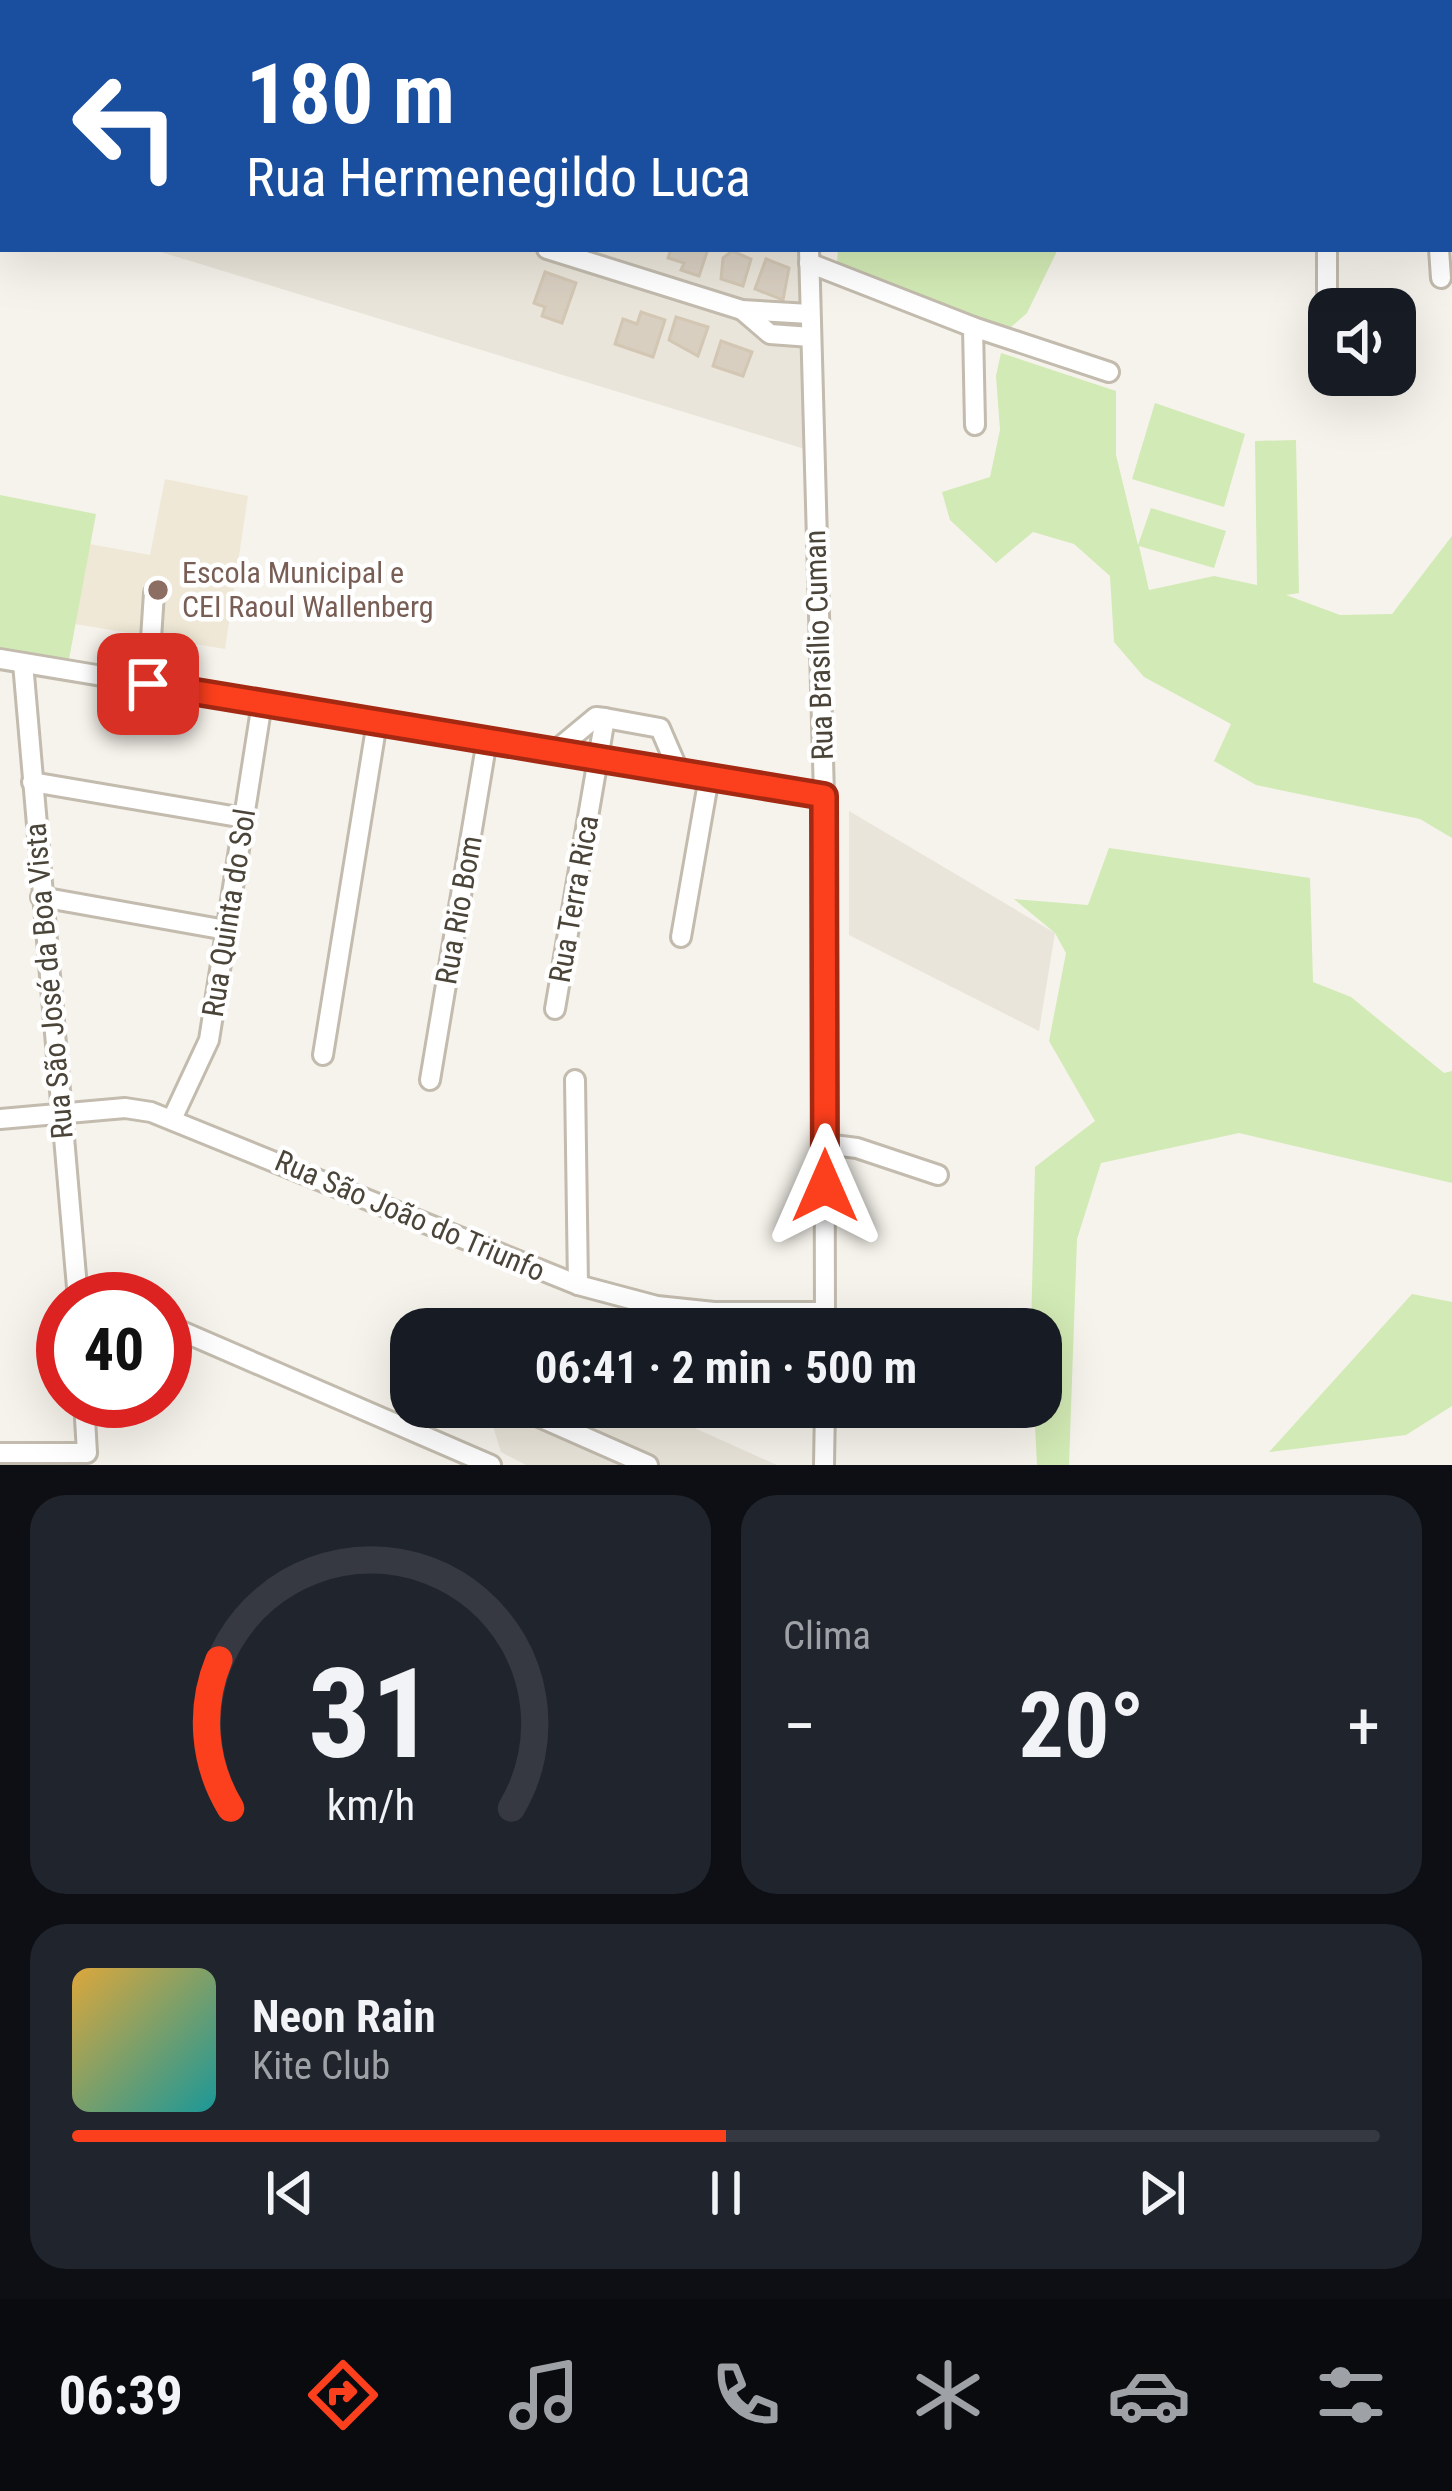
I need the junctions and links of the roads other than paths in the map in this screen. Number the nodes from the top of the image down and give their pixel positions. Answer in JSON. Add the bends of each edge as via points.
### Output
{"nodes":[{"id":1,"x":557,"y":252,"type":"edge"},
{"id":2,"x":1328,"y":252,"type":"edge"},
{"id":3,"x":1439,"y":252,"type":"edge"},
{"id":4,"x":809,"y":256,"type":"edge"},
{"id":5,"x":1441,"y":278,"type":"dead end"},
{"id":6,"x":1327,"y":288,"type":"edge"},
{"id":7,"x":742,"y":310,"type":"junction"},
{"id":8,"x":810,"y":314,"type":"junction"},
{"id":9,"x":973,"y":327,"type":"junction"},
{"id":10,"x":811,"y":337,"type":"junction"},
{"id":11,"x":1109,"y":372,"type":"dead end"},
{"id":12,"x":975,"y":425,"type":"dead end"},
{"id":13,"x":154,"y":593,"type":"dead end"},
{"id":14,"x":0,"y":659,"type":"edge"},
{"id":15,"x":23,"y":663,"type":"junction"},
{"id":16,"x":148,"y":684,"type":"junction"},
{"id":17,"x":262,"y":703,"type":"junction"},
{"id":18,"x":605,"y":718,"type":"junction"},
{"id":19,"x":377,"y":722,"type":"junction"},
{"id":20,"x":487,"y":740,"type":"junction"},
{"id":21,"x":555,"y":751,"type":"junction"},
{"id":22,"x":598,"y":758,"type":"junction"},
{"id":23,"x":680,"y":772,"type":"junction"},
{"id":24,"x":709,"y":777,"type":"junction"},
{"id":25,"x":32,"y":782,"type":"junction"},
{"id":26,"x":824,"y":796,"type":"junction"},
{"id":27,"x":244,"y":818,"type":"junction"},
{"id":28,"x":41,"y":897,"type":"junction"},
{"id":29,"x":226,"y":930,"type":"junction"},
{"id":30,"x":681,"y":937,"type":"dead end"},
{"id":31,"x":556,"y":1009,"type":"dead end"},
{"id":32,"x":323,"y":1055,"type":"dead end"},
{"id":33,"x":430,"y":1079,"type":"dead end"},
{"id":34,"x":575,"y":1079,"type":"dead end"},
{"id":35,"x":59,"y":1112,"type":"junction"},
{"id":36,"x":173,"y":1118,"type":"junction"},
{"id":37,"x":0,"y":1119,"type":"edge"},
{"id":38,"x":825,"y":1144,"type":"junction"},
{"id":39,"x":938,"y":1174,"type":"dead end"},
{"id":40,"x":75,"y":1272,"type":"edge"},
{"id":41,"x":578,"y":1286,"type":"junction"},
{"id":42,"x":676,"y":1308,"type":"edge"},
{"id":43,"x":825,"y":1308,"type":"edge"},
{"id":44,"x":192,"y":1336,"type":"edge"},
{"id":45,"x":86,"y":1428,"type":"edge"},
{"id":46,"x":564,"y":1428,"type":"edge"},
{"id":47,"x":824,"y":1428,"type":"edge"},
{"id":48,"x":0,"y":1453,"type":"edge"},
{"id":49,"x":491,"y":1465,"type":"edge"},
{"id":50,"x":648,"y":1465,"type":"edge"},
{"id":51,"x":824,"y":1465,"type":"edge"}],
"edges":[{"from":1,"to":7,"type":"street"},
{"from":2,"to":6,"type":"street"},
{"from":3,"to":5,"type":"street"},
{"from":4,"to":8,"type":"street","name":"Rua Brasílio Cuman"},
{"from":4,"to":9,"type":"street"},
{"from":7,"to":8,"type":"street"},
{"from":7,"to":10,"type":"street","via":[[770,334]]},
{"from":8,"to":10,"type":"street","name":"Rua Brasílio Cuman"},
{"from":9,"to":11,"type":"street"},
{"from":9,"to":12,"type":"street"},
{"from":10,"to":26,"type":"street","name":"Rua Brasílio Cuman"},
{"from":13,"to":16,"type":"street"},
{"from":14,"to":15,"type":"street"},
{"from":15,"to":16,"type":"street"},
{"from":15,"to":25,"type":"street","name":"Rua São José da Boa Vista"},
{"from":16,"to":17,"type":"street"},
{"from":17,"to":19,"type":"street"},
{"from":17,"to":27,"type":"street","name":"Rua Quinta do Sol"},
{"from":18,"to":21,"type":"street"},
{"from":18,"to":22,"type":"street","name":"Rua Terra Rica"},
{"from":18,"to":23,"type":"street","via":[[660,728]]},
{"from":19,"to":20,"type":"street"},
{"from":19,"to":32,"type":"street"},
{"from":20,"to":21,"type":"street"},
{"from":20,"to":33,"type":"street","name":"Rua Rio Bom"},
{"from":21,"to":22,"type":"street"},
{"from":22,"to":23,"type":"street"},
{"from":22,"to":31,"type":"street","name":"Rua Terra Rica"},
{"from":23,"to":24,"type":"street"},
{"from":24,"to":26,"type":"street"},
{"from":24,"to":30,"type":"street"},
{"from":25,"to":27,"type":"street"},
{"from":25,"to":28,"type":"street","name":"Rua São José da Boa Vista"},
{"from":26,"to":38,"type":"street","name":"Rua Brasílio Cuman"},
{"from":27,"to":29,"type":"street","name":"Rua Quinta do Sol"},
{"from":28,"to":29,"type":"street"},
{"from":28,"to":35,"type":"street","name":"Rua São José da Boa Vista"},
{"from":29,"to":36,"type":"street","name":"Rua Quinta do Sol","via":[[208,1040]]},
{"from":34,"to":41,"type":"street"},
{"from":35,"to":36,"type":"street","name":"Rua São João do Triunfo","via":[[125,1108]]},
{"from":35,"to":37,"type":"street","name":"Rua São João do Triunfo"},
{"from":35,"to":40,"type":"street","name":"Rua São José da Boa Vista"},
{"from":36,"to":41,"type":"street","name":"Rua São João do Triunfo"},
{"from":38,"to":39,"type":"street"},
{"from":38,"to":43,"type":"street","name":"Rua Brasílio Cuman"},
{"from":41,"to":42,"type":"street","name":"Rua São João do Triunfo"},
{"from":44,"to":49,"type":"street"},
{"from":45,"to":48,"type":"street","via":[[87,1453]]},
{"from":46,"to":50,"type":"street"},
{"from":47,"to":51,"type":"street"}]}
